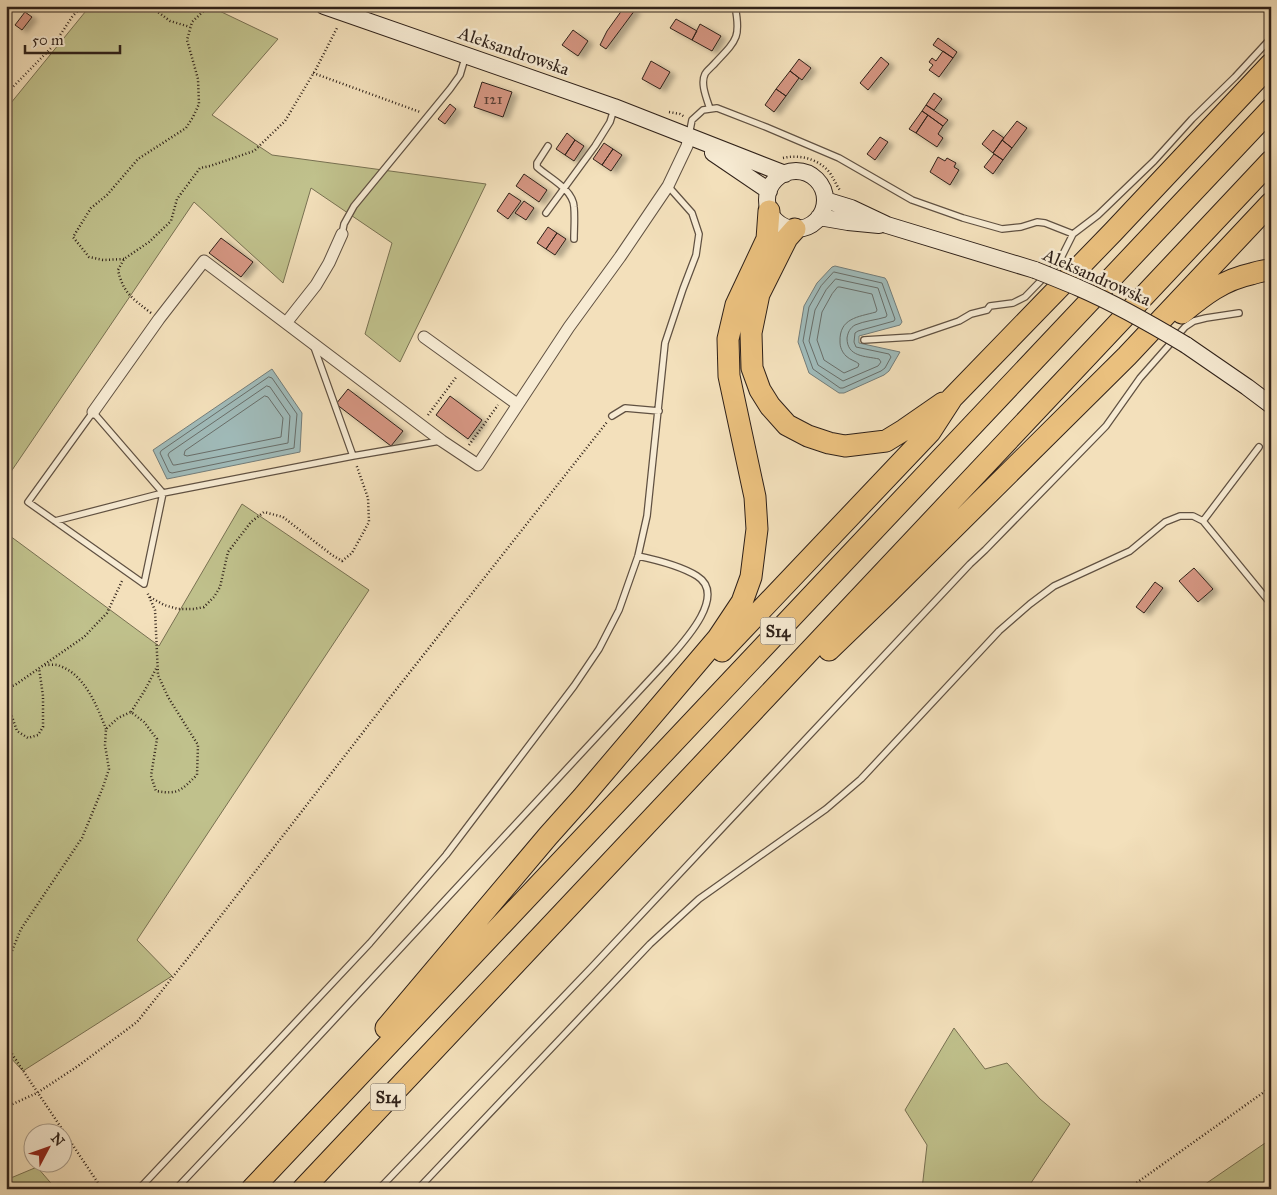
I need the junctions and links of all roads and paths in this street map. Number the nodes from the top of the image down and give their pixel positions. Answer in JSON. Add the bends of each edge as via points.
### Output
{"nodes":[{"id":1,"x":82,"y":6,"type":"edge"},
{"id":2,"x":150,"y":6,"type":"edge"},
{"id":3,"x":208,"y":6,"type":"edge"},
{"id":4,"x":324,"y":6,"type":"edge"},
{"id":5,"x":735,"y":6,"type":"edge"},
{"id":6,"x":344,"y":13,"type":"junction"},
{"id":7,"x":190,"y":26,"type":"junction"},
{"id":8,"x":1271,"y":38,"type":"edge"},
{"id":9,"x":466,"y":56,"type":"junction"},
{"id":10,"x":1271,"y":64,"type":"edge"},
{"id":11,"x":313,"y":73,"type":"junction"},
{"id":12,"x":6,"y":94,"type":"edge"},
{"id":13,"x":614,"y":107,"type":"junction"},
{"id":14,"x":710,"y":109,"type":"junction"},
{"id":15,"x":1271,"y":109,"type":"edge"},
{"id":16,"x":429,"y":115,"type":"junction"},
{"id":17,"x":689,"y":137,"type":"junction"},
{"id":18,"x":548,"y":146,"type":"dead end"},
{"id":19,"x":1271,"y":161,"type":"edge"},
{"id":20,"x":784,"y":174,"type":"junction"},
{"id":21,"x":668,"y":186,"type":"junction"},
{"id":22,"x":564,"y":188,"type":"junction"},
{"id":23,"x":825,"y":200,"type":"junction"},
{"id":24,"x":769,"y":201,"type":"junction"},
{"id":25,"x":1271,"y":203,"type":"edge"},
{"id":26,"x":546,"y":214,"type":"dead end"},
{"id":27,"x":819,"y":217,"type":"junction"},
{"id":28,"x":888,"y":225,"type":"junction"},
{"id":29,"x":795,"y":229,"type":"junction"},
{"id":30,"x":342,"y":234,"type":"joint"},
{"id":31,"x":1073,"y":234,"type":"junction"},
{"id":32,"x":574,"y":240,"type":"dead end"},
{"id":33,"x":124,"y":259,"type":"junction"},
{"id":34,"x":1271,"y":270,"type":"edge"},
{"id":35,"x":1239,"y":313,"type":"dead end"},
{"id":36,"x":159,"y":318,"type":"junction"},
{"id":37,"x":286,"y":323,"type":"junction"},
{"id":38,"x":424,"y":338,"type":"dead end"},
{"id":39,"x":864,"y":340,"type":"dead end"},
{"id":40,"x":312,"y":342,"type":"junction"},
{"id":41,"x":1127,"y":356,"type":"junction"},
{"id":42,"x":464,"y":366,"type":"junction"},
{"id":43,"x":505,"y":396,"type":"junction"},
{"id":44,"x":952,"y":398,"type":"junction"},
{"id":45,"x":517,"y":404,"type":"junction"},
{"id":46,"x":1271,"y":405,"type":"edge"},
{"id":47,"x":659,"y":411,"type":"junction"},
{"id":48,"x":93,"y":412,"type":"junction"},
{"id":49,"x":612,"y":416,"type":"joint"},
{"id":50,"x":421,"y":424,"type":"junction"},
{"id":51,"x":442,"y":440,"type":"junction"},
{"id":52,"x":1259,"y":447,"type":"dead end"},
{"id":53,"x":462,"y":455,"type":"junction"},
{"id":54,"x":353,"y":456,"type":"junction"},
{"id":55,"x":163,"y":493,"type":"junction"},
{"id":56,"x":55,"y":520,"type":"junction"},
{"id":57,"x":1203,"y":521,"type":"junction"},
{"id":58,"x":638,"y":556,"type":"junction"},
{"id":59,"x":127,"y":572,"type":"junction"},
{"id":60,"x":144,"y":584,"type":"junction"},
{"id":61,"x":149,"y":596,"type":"junction"},
{"id":62,"x":1271,"y":604,"type":"edge"},
{"id":63,"x":43,"y":665,"type":"junction"},
{"id":64,"x":157,"y":666,"type":"junction"},
{"id":65,"x":39,"y":668,"type":"junction"},
{"id":66,"x":6,"y":688,"type":"edge"},
{"id":67,"x":6,"y":704,"type":"edge"},
{"id":68,"x":131,"y":712,"type":"junction"},
{"id":69,"x":106,"y":728,"type":"junction"},
{"id":70,"x":720,"y":746,"type":"junction"},
{"id":71,"x":582,"y":798,"type":"junction"},
{"id":72,"x":6,"y":986,"type":"edge"},
{"id":73,"x":6,"y":1045,"type":"edge"},
{"id":74,"x":1271,"y":1087,"type":"edge"},
{"id":75,"x":37,"y":1093,"type":"junction"},
{"id":76,"x":6,"y":1097,"type":"edge"},
{"id":77,"x":12,"y":1104,"type":"junction"},
{"id":78,"x":6,"y":1107,"type":"edge"},
{"id":79,"x":286,"y":1154,"type":"junction"},
{"id":80,"x":102,"y":1189,"type":"edge"},
{"id":81,"x":139,"y":1189,"type":"edge"},
{"id":82,"x":176,"y":1189,"type":"edge"},
{"id":83,"x":252,"y":1189,"type":"edge"},
{"id":84,"x":303,"y":1189,"type":"edge"},
{"id":85,"x":379,"y":1189,"type":"edge"},
{"id":86,"x":418,"y":1189,"type":"edge"},
{"id":87,"x":1128,"y":1189,"type":"edge"}],
"edges":[{"from":1,"to":12,"type":"path","via":[[53,46]]},
{"from":2,"to":7,"type":"path","via":[[170,20]]},
{"from":3,"to":7,"type":"path"},
{"from":4,"to":6,"type":"main road","name":"Aleksandrowska"},
{"from":5,"to":14,"type":"lane","via":[[737,35],[725,54],[705,74],[703,84]]},
{"from":6,"to":9,"type":"main road","name":"Aleksandrowska"},
{"from":6,"to":11,"type":"path"},
{"from":7,"to":33,"type":"path","via":[[187,40],[198,79],[199,104],[193,117],[186,128],[138,159],[107,195],[91,208],[73,237],[89,257]]},
{"from":8,"to":31,"type":"lane","via":[[1154,161],[1098,215]]},
{"from":9,"to":13,"type":"main road","name":"Aleksandrowska"},
{"from":9,"to":16,"type":"lane","via":[[460,75]]},
{"from":10,"to":44,"type":"highway"},
{"from":11,"to":16,"type":"path"},
{"from":11,"to":33,"type":"path","via":[[285,120],[254,151],[200,168],[177,199],[171,221]]},
{"from":13,"to":17,"type":"main road","name":"Aleksandrowska"},
{"from":13,"to":22,"type":"lane","via":[[610,122]]},
{"from":14,"to":17,"type":"lane","via":[[703,110],[692,120]]},
{"from":14,"to":31,"type":"lane","via":[[731,112],[775,130],[839,158],[912,200],[963,218],[1002,228],[1045,223]]},
{"from":15,"to":79,"type":"highway","number":"S14"},
{"from":16,"to":30,"type":"lane","via":[[354,206]]},
{"from":17,"to":20,"type":"main road","name":"Aleksandrowska"},
{"from":17,"to":21,"type":"street"},
{"from":17,"to":24,"type":"main road","name":"Aleksandrowska"},
{"from":18,"to":22,"type":"lane","via":[[537,167]]},
{"from":19,"to":70,"type":"highway","number":"S14"},
{"from":20,"to":23,"type":"main road","via":[[794,171],[812,176],[819,183]]},
{"from":20,"to":24,"type":"main road","via":[[772,184]]},
{"from":21,"to":45,"type":"street"},
{"from":21,"to":47,"type":"lane","via":[[692,212],[699,234],[696,255],[665,343]]},
{"from":22,"to":26,"type":"lane"},
{"from":22,"to":32,"type":"lane","via":[[574,205]]},
{"from":23,"to":27,"type":"main road"},
{"from":23,"to":28,"type":"main road","name":"Aleksandrowska"},
{"from":24,"to":29,"type":"main road","via":[[773,218]]},
{"from":24,"to":71,"type":"highway","via":[[767,239],[736,305],[728,339],[729,376],[755,497],[757,529],[751,577],[742,602],[718,638]]},
{"from":25,"to":41,"type":"highway"},
{"from":27,"to":28,"type":"main road","name":"Aleksandrowska"},
{"from":27,"to":29,"type":"main road","via":[[804,228]]},
{"from":28,"to":46,"type":"main road","name":"Aleksandrowska","bridge":true,"via":[[1035,270],[1107,301],[1186,345]]},
{"from":29,"to":44,"type":"highway","via":[[787,238],[759,294],[752,333],[752,368],[760,390],[787,425],[808,436],[845,446],[886,441]]},
{"from":30,"to":37,"type":"street","via":[[316,285]]},
{"from":31,"to":39,"type":"lane","via":[[1058,262],[1025,297],[1013,303],[990,306],[987,310],[912,337]]},
{"from":33,"to":36,"type":"path","via":[[118,270],[121,283],[134,300]]},
{"from":34,"to":41,"type":"highway","via":[[1225,282]]},
{"from":35,"to":85,"type":"lane","via":[[1194,320],[1185,327],[1140,378],[1106,426],[970,564]]},
{"from":36,"to":37,"type":"street","via":[[204,261]]},
{"from":36,"to":48,"type":"street"},
{"from":37,"to":40,"type":"street"},
{"from":38,"to":42,"type":"street"},
{"from":40,"to":50,"type":"street"},
{"from":40,"to":54,"type":"lane"},
{"from":41,"to":70,"type":"highway","via":[[822,657]]},
{"from":42,"to":43,"type":"street"},
{"from":42,"to":50,"type":"path"},
{"from":43,"to":45,"type":"street"},
{"from":43,"to":53,"type":"path"},
{"from":44,"to":71,"type":"highway","via":[[930,432]]},
{"from":45,"to":53,"type":"street","via":[[478,465]]},
{"from":47,"to":49,"type":"lane","via":[[625,408]]},
{"from":47,"to":58,"type":"lane","via":[[647,516]]},
{"from":48,"to":55,"type":"lane"},
{"from":48,"to":56,"type":"lane","via":[[28,502]]},
{"from":49,"to":75,"type":"path","via":[[136,1022]]},
{"from":50,"to":51,"type":"street"},
{"from":51,"to":53,"type":"street"},
{"from":51,"to":54,"type":"lane"},
{"from":52,"to":57,"type":"lane"},
{"from":54,"to":55,"type":"lane"},
{"from":54,"to":61,"type":"path","via":[[368,498],[369,522],[352,553],[342,561],[282,517],[264,512],[251,522],[228,552],[220,587],[204,607],[178,609]]},
{"from":55,"to":56,"type":"lane"},
{"from":55,"to":60,"type":"lane"},
{"from":56,"to":59,"type":"lane"},
{"from":57,"to":62,"type":"lane"},
{"from":57,"to":86,"type":"lane","via":[[1194,516],[1180,516],[1165,522],[1130,551],[1054,586],[1030,604],[999,631],[861,779],[826,809],[699,899],[650,944]]},
{"from":58,"to":81,"type":"lane","via":[[619,610],[600,649],[446,855],[370,943]]},
{"from":58,"to":82,"type":"lane","via":[[687,571],[706,585],[708,600],[687,638]]},
{"from":59,"to":60,"type":"lane"},
{"from":59,"to":63,"type":"path","via":[[107,613],[84,637]]},
{"from":60,"to":61,"type":"path"},
{"from":61,"to":64,"type":"path","via":[[155,610]]},
{"from":63,"to":65,"type":"path"},
{"from":63,"to":69,"type":"path","via":[[59,665],[74,674],[91,695]]},
{"from":64,"to":68,"type":"path"},
{"from":64,"to":68,"type":"path","via":[[168,697],[198,745],[197,774],[184,788],[172,794],[156,791],[151,776],[157,739]]},
{"from":65,"to":66,"type":"path"},
{"from":65,"to":67,"type":"path","via":[[43,727],[38,735],[28,738],[17,731]]},
{"from":68,"to":69,"type":"path"},
{"from":69,"to":72,"type":"path","via":[[108,769],[103,786],[82,838],[21,929],[9,958]]},
{"from":70,"to":84,"type":"highway","number":"S14"},
{"from":71,"to":79,"type":"highway","via":[[352,1067]]},
{"from":73,"to":75,"type":"path"},
{"from":74,"to":87,"type":"path"},
{"from":75,"to":77,"type":"path"},
{"from":75,"to":80,"type":"path"},
{"from":76,"to":77,"type":"path"},
{"from":77,"to":78,"type":"path"},
{"from":79,"to":83,"type":"highway","number":"S14"}]}
